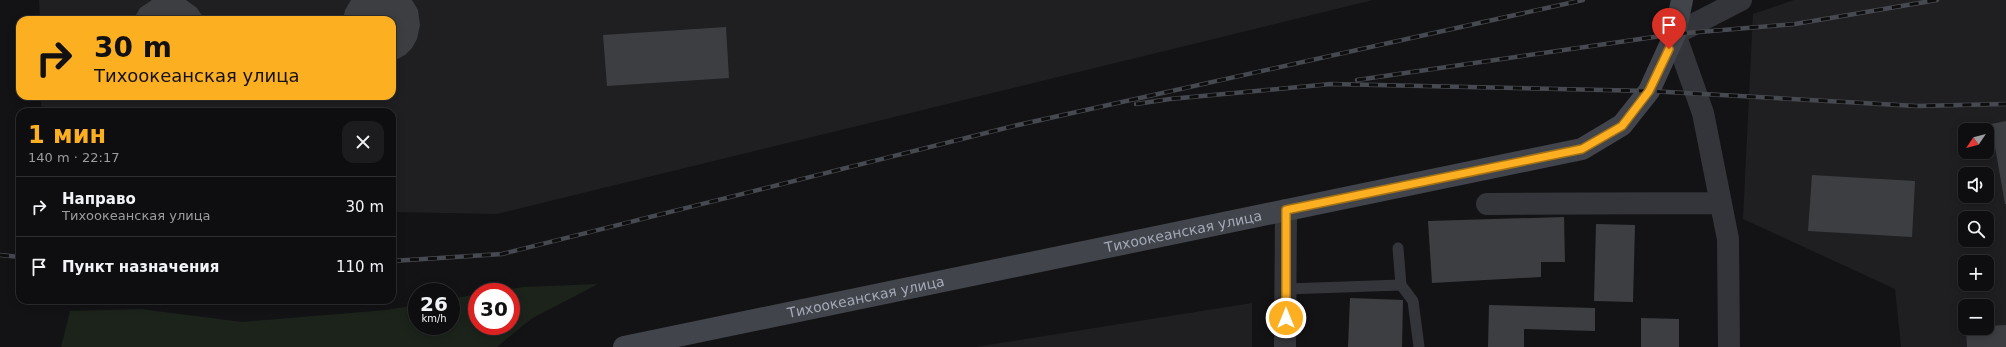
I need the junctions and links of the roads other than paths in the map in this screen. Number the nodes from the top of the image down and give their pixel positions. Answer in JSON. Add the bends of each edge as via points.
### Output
{"nodes":[{"id":1,"x":1682,"y":0,"type":"edge"},
{"id":2,"x":1741,"y":0,"type":"edge"},
{"id":3,"x":1675,"y":34,"type":"junction"},
{"id":4,"x":1720,"y":203,"type":"junction"},
{"id":5,"x":1487,"y":204,"type":"dead end"},
{"id":6,"x":1286,"y":210,"type":"junction"},
{"id":7,"x":1398,"y":248,"type":"dead end"},
{"id":8,"x":1401,"y":285,"type":"junction"},
{"id":9,"x":1286,"y":289,"type":"junction"},
{"id":10,"x":624,"y":347,"type":"edge"},
{"id":11,"x":1285,"y":347,"type":"edge"},
{"id":12,"x":1419,"y":347,"type":"edge"},
{"id":13,"x":1728,"y":347,"type":"edge"}],
"edges":[{"from":1,"to":3,"type":"main road","name":"Тихоокеанская улица"},
{"from":2,"to":3,"type":"street"},
{"from":3,"to":4,"type":"street","via":[[1703,113]]},
{"from":3,"to":6,"type":"main road","name":"Тихоокеанская улица","via":[[1649,91],[1622,126],[1582,149]]},
{"from":4,"to":5,"type":"street"},
{"from":4,"to":13,"type":"street","via":[[1728,239]]},
{"from":6,"to":9,"type":"street"},
{"from":6,"to":10,"type":"main road","name":"Тихоокеанская улица"},
{"from":7,"to":8,"type":"lane"},
{"from":8,"to":9,"type":"lane"},
{"from":8,"to":12,"type":"lane","via":[[1413,301]]},
{"from":9,"to":11,"type":"street"}]}
